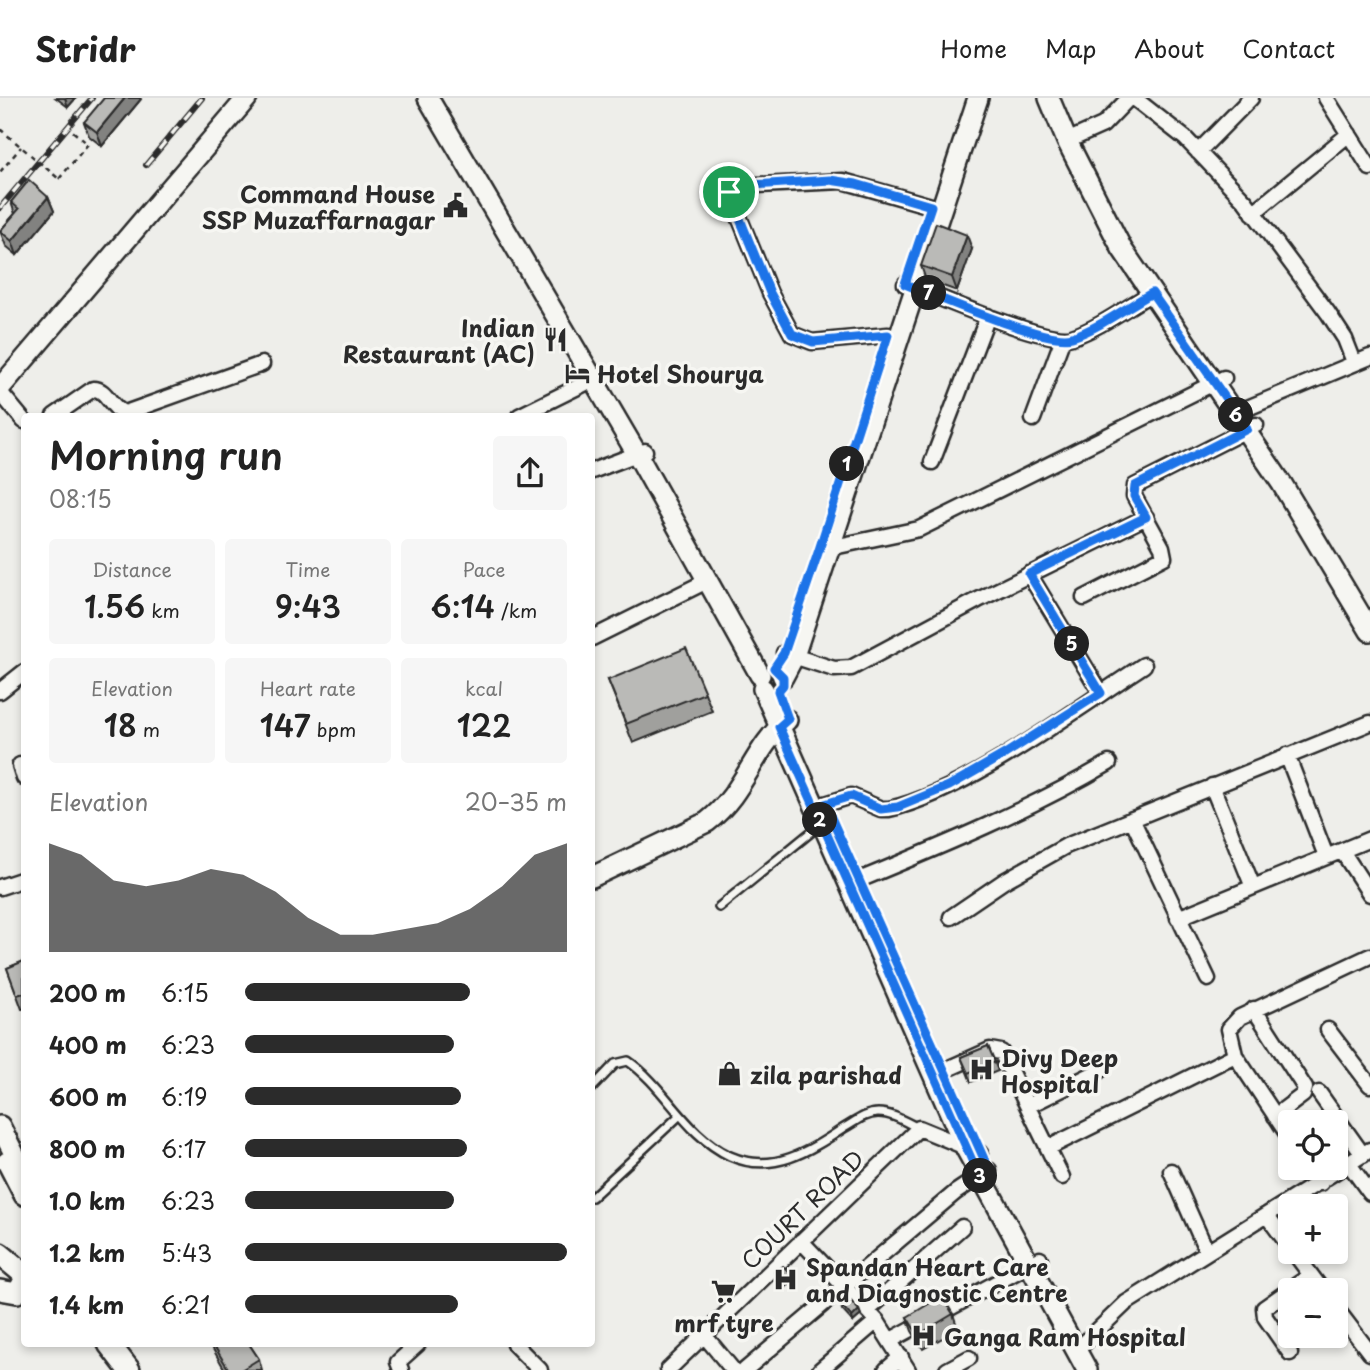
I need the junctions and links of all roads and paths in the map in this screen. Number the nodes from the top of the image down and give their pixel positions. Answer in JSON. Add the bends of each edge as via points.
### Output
{"nodes":[{"id":1,"x":247,"y":98,"type":"edge"},
{"id":2,"x":428,"y":98,"type":"edge"},
{"id":3,"x":442,"y":98,"type":"edge"},
{"id":4,"x":967,"y":98,"type":"edge"},
{"id":5,"x":978,"y":98,"type":"edge"},
{"id":6,"x":1049,"y":98,"type":"edge"},
{"id":7,"x":1060,"y":98,"type":"edge"},
{"id":8,"x":1129,"y":98,"type":"edge"},
{"id":9,"x":1134,"y":98,"type":"edge"},
{"id":10,"x":1251,"y":98,"type":"edge"},
{"id":11,"x":1326,"y":98,"type":"edge"},
{"id":12,"x":0,"y":129,"type":"edge"},
{"id":13,"x":70,"y":129,"type":"dead end"},
{"id":14,"x":1349,"y":134,"type":"junction"},
{"id":15,"x":1072,"y":139,"type":"junction"},
{"id":16,"x":21,"y":147,"type":"junction"},
{"id":17,"x":1198,"y":152,"type":"junction"},
{"id":18,"x":1370,"y":168,"type":"edge"},
{"id":19,"x":0,"y":173,"type":"edge"},
{"id":20,"x":931,"y":206,"type":"junction"},
{"id":21,"x":1253,"y":213,"type":"junction"},
{"id":22,"x":909,"y":286,"type":"junction"},
{"id":23,"x":1152,"y":293,"type":"junction"},
{"id":24,"x":988,"y":316,"type":"junction"},
{"id":25,"x":888,"y":335,"type":"junction"},
{"id":26,"x":1063,"y":338,"type":"junction"},
{"id":27,"x":1370,"y":357,"type":"edge"},
{"id":28,"x":1354,"y":362,"type":"junction"},
{"id":29,"x":262,"y":364,"type":"dead end"},
{"id":30,"x":598,"y":377,"type":"junction"},
{"id":31,"x":1219,"y":380,"type":"junction"},
{"id":32,"x":0,"y":390,"type":"edge"},
{"id":33,"x":58,"y":413,"type":"edge"},
{"id":34,"x":125,"y":413,"type":"edge"},
{"id":35,"x":125,"y":413,"type":"edge"},
{"id":36,"x":525,"y":413,"type":"edge"},
{"id":37,"x":21,"y":417,"type":"edge"},
{"id":38,"x":1033,"y":419,"type":"dead end"},
{"id":39,"x":1250,"y":421,"type":"junction"},
{"id":40,"x":642,"y":453,"type":"junction"},
{"id":41,"x":932,"y":462,"type":"dead end"},
{"id":42,"x":595,"y":470,"type":"edge"},
{"id":43,"x":1146,"y":517,"type":"junction"},
{"id":44,"x":824,"y":549,"type":"junction"},
{"id":45,"x":1029,"y":574,"type":"junction"},
{"id":46,"x":707,"y":581,"type":"junction"},
{"id":47,"x":1084,"y":598,"type":"dead end"},
{"id":48,"x":1370,"y":609,"type":"edge"},
{"id":49,"x":1370,"y":631,"type":"edge"},
{"id":50,"x":595,"y":637,"type":"edge"},
{"id":51,"x":1144,"y":665,"type":"dead end"},
{"id":52,"x":776,"y":672,"type":"junction"},
{"id":53,"x":21,"y":674,"type":"edge"},
{"id":54,"x":0,"y":691,"type":"edge"},
{"id":55,"x":1101,"y":693,"type":"junction"},
{"id":56,"x":784,"y":723,"type":"junction"},
{"id":57,"x":1370,"y":723,"type":"edge"},
{"id":58,"x":1287,"y":755,"type":"junction"},
{"id":59,"x":1109,"y":763,"type":"dead end"},
{"id":60,"x":1212,"y":786,"type":"junction"},
{"id":61,"x":825,"y":804,"type":"junction"},
{"id":62,"x":1132,"y":819,"type":"junction"},
{"id":63,"x":821,"y":824,"type":"junction"},
{"id":64,"x":1370,"y":839,"type":"edge"},
{"id":65,"x":1342,"y":851,"type":"junction"},
{"id":66,"x":1326,"y":856,"type":"junction"},
{"id":67,"x":595,"y":876,"type":"edge"},
{"id":68,"x":21,"y":880,"type":"edge"},
{"id":69,"x":859,"y":880,"type":"junction"},
{"id":70,"x":0,"y":887,"type":"edge"},
{"id":71,"x":1253,"y":887,"type":"junction"},
{"id":72,"x":1370,"y":894,"type":"edge"},
{"id":73,"x":719,"y":907,"type":"dead end"},
{"id":74,"x":951,"y":917,"type":"dead end"},
{"id":75,"x":1178,"y":918,"type":"junction"},
{"id":76,"x":1370,"y":956,"type":"edge"},
{"id":77,"x":1209,"y":979,"type":"dead end"},
{"id":78,"x":1254,"y":1009,"type":"junction"},
{"id":79,"x":1328,"y":1030,"type":"dead end"},
{"id":80,"x":1235,"y":1055,"type":"junction"},
{"id":81,"x":1099,"y":1071,"type":"dead end"},
{"id":82,"x":939,"y":1072,"type":"junction"},
{"id":83,"x":1369,"y":1080,"type":"edge"},
{"id":84,"x":595,"y":1085,"type":"edge"},
{"id":85,"x":1319,"y":1093,"type":"dead end"},
{"id":86,"x":1028,"y":1106,"type":"junction"},
{"id":87,"x":678,"y":1116,"type":"junction"},
{"id":88,"x":1275,"y":1116,"type":"junction"},
{"id":89,"x":1278,"y":1120,"type":"edge"},
{"id":90,"x":0,"y":1126,"type":"edge"},
{"id":91,"x":919,"y":1128,"type":"junction"},
{"id":92,"x":0,"y":1149,"type":"edge"},
{"id":93,"x":1048,"y":1149,"type":"junction"},
{"id":94,"x":1366,"y":1152,"type":"edge"},
{"id":95,"x":979,"y":1162,"type":"junction"},
{"id":96,"x":1349,"y":1164,"type":"junction"},
{"id":97,"x":21,"y":1167,"type":"edge"},
{"id":98,"x":1171,"y":1171,"type":"dead end"},
{"id":99,"x":1062,"y":1177,"type":"dead end"},
{"id":100,"x":1319,"y":1180,"type":"edge"},
{"id":101,"x":1321,"y":1183,"type":"junction"},
{"id":102,"x":21,"y":1189,"type":"edge"},
{"id":103,"x":1370,"y":1193,"type":"edge"},
{"id":104,"x":595,"y":1194,"type":"edge"},
{"id":105,"x":1268,"y":1217,"type":"junction"},
{"id":106,"x":962,"y":1227,"type":"dead end"},
{"id":107,"x":1278,"y":1231,"type":"edge"},
{"id":108,"x":801,"y":1241,"type":"junction"},
{"id":109,"x":1207,"y":1252,"type":"junction"},
{"id":110,"x":0,"y":1255,"type":"edge"},
{"id":111,"x":1035,"y":1262,"type":"junction"},
{"id":112,"x":1303,"y":1264,"type":"edge"},
{"id":113,"x":1311,"y":1275,"type":"junction"},
{"id":114,"x":1313,"y":1278,"type":"edge"},
{"id":115,"x":846,"y":1285,"type":"junction"},
{"id":116,"x":18,"y":1286,"type":"edge"},
{"id":117,"x":873,"y":1315,"type":"junction"},
{"id":118,"x":1348,"y":1324,"type":"edge"},
{"id":119,"x":704,"y":1335,"type":"junction"},
{"id":120,"x":891,"y":1340,"type":"junction"},
{"id":121,"x":111,"y":1347,"type":"edge"},
{"id":122,"x":415,"y":1347,"type":"edge"},
{"id":123,"x":517,"y":1347,"type":"edge"},
{"id":124,"x":1081,"y":1347,"type":"junction"},
{"id":125,"x":1290,"y":1353,"type":"dead end"},
{"id":126,"x":1370,"y":1353,"type":"edge"},
{"id":127,"x":969,"y":1358,"type":"dead end"},
{"id":128,"x":904,"y":1364,"type":"edge"},
{"id":129,"x":124,"y":1368,"type":"edge"},
{"id":130,"x":401,"y":1370,"type":"edge"},
{"id":131,"x":540,"y":1370,"type":"edge"},
{"id":132,"x":668,"y":1370,"type":"edge"},
{"id":133,"x":733,"y":1370,"type":"edge"},
{"id":134,"x":745,"y":1370,"type":"edge"},
{"id":135,"x":820,"y":1370,"type":"edge"},
{"id":136,"x":887,"y":1370,"type":"edge"},
{"id":137,"x":947,"y":1370,"type":"edge"},
{"id":138,"x":1087,"y":1370,"type":"edge"},
{"id":139,"x":1101,"y":1370,"type":"edge"}],
"edges":[{"from":1,"to":32,"type":"street"},
{"from":2,"to":30,"type":"street"},
{"from":3,"to":30,"type":"street"},
{"from":4,"to":20,"type":"street"},
{"from":5,"to":22,"type":"street"},
{"from":6,"to":15,"type":"street"},
{"from":7,"to":15,"type":"street"},
{"from":8,"to":15,"type":"street","via":[[1110,119]]},
{"from":9,"to":17,"type":"street"},
{"from":10,"to":17,"type":"street"},
{"from":11,"to":14,"type":"street"},
{"from":12,"to":16,"type":"path","bridge":true},
{"from":13,"to":16,"type":"path","bridge":true,"via":[[88,144],[60,179]]},
{"from":14,"to":18,"type":"street"},
{"from":14,"to":21,"type":"street"},
{"from":15,"to":23,"type":"street","via":[[1122,249]]},
{"from":15,"to":31,"type":"street","via":[[1131,244]]},
{"from":16,"to":19,"type":"path"},
{"from":17,"to":21,"type":"street"},
{"from":20,"to":22,"type":"street"},
{"from":20,"to":25,"type":"street","via":[[843,181],[737,186],[729,192],[792,334],[813,342]]},
{"from":21,"to":28,"type":"street","via":[[1328,313]]},
{"from":22,"to":24,"type":"street"},
{"from":22,"to":25,"type":"street"},
{"from":22,"to":44,"type":"street"},
{"from":23,"to":26,"type":"street"},
{"from":23,"to":31,"type":"street"},
{"from":24,"to":26,"type":"street"},
{"from":24,"to":41,"type":"street"},
{"from":25,"to":44,"type":"street"},
{"from":26,"to":38,"type":"street"},
{"from":27,"to":28,"type":"street"},
{"from":28,"to":39,"type":"street"},
{"from":29,"to":34,"type":"street"},
{"from":30,"to":36,"type":"street"},
{"from":30,"to":40,"type":"street"},
{"from":31,"to":39,"type":"street"},
{"from":31,"to":44,"type":"street","via":[[919,529]]},
{"from":32,"to":37,"type":"street"},
{"from":33,"to":35,"type":"street","via":[[98,388]]},
{"from":39,"to":43,"type":"street","via":[[1135,486],[1134,496]]},
{"from":39,"to":48,"type":"street","via":[[1324,529]]},
{"from":39,"to":49,"type":"street"},
{"from":40,"to":42,"type":"street"},
{"from":40,"to":46,"type":"street"},
{"from":40,"to":52,"type":"street"},
{"from":43,"to":45,"type":"street"},
{"from":43,"to":47,"type":"street","via":[[1164,556]]},
{"from":44,"to":52,"type":"street"},
{"from":45,"to":52,"type":"street","via":[[851,668]]},
{"from":45,"to":55,"type":"street"},
{"from":46,"to":50,"type":"street"},
{"from":46,"to":52,"type":"street"},
{"from":51,"to":55,"type":"street"},
{"from":52,"to":56,"type":"street"},
{"from":53,"to":54,"type":"street"},
{"from":55,"to":61,"type":"street","via":[[949,786],[898,807],[881,809],[851,796]]},
{"from":56,"to":61,"type":"street"},
{"from":56,"to":63,"type":"street"},
{"from":56,"to":67,"type":"street","via":[[764,744],[741,787],[721,811]]},
{"from":57,"to":58,"type":"street"},
{"from":58,"to":60,"type":"street"},
{"from":58,"to":66,"type":"street"},
{"from":59,"to":69,"type":"street","via":[[986,827]]},
{"from":60,"to":62,"type":"street"},
{"from":60,"to":71,"type":"street"},
{"from":61,"to":69,"type":"street"},
{"from":62,"to":74,"type":"street","via":[[1040,859]]},
{"from":62,"to":75,"type":"street"},
{"from":63,"to":73,"type":"lane"},
{"from":63,"to":82,"type":"street"},
{"from":64,"to":65,"type":"street"},
{"from":65,"to":66,"type":"street"},
{"from":65,"to":72,"type":"street"},
{"from":66,"to":71,"type":"street"},
{"from":68,"to":70,"type":"street"},
{"from":69,"to":82,"type":"street"},
{"from":71,"to":75,"type":"street"},
{"from":75,"to":77,"type":"street"},
{"from":76,"to":78,"type":"street"},
{"from":78,"to":80,"type":"street","via":[[1230,1030]]},
{"from":78,"to":88,"type":"street","via":[[1305,1088],[1303,1095]]},
{"from":79,"to":83,"type":"street"},
{"from":80,"to":88,"type":"street"},
{"from":80,"to":93,"type":"street"},
{"from":81,"to":86,"type":"street"},
{"from":82,"to":86,"type":"street","via":[[990,1050],[1001,1052]]},
{"from":82,"to":95,"type":"street"},
{"from":84,"to":87,"type":"lane","via":[[615,1064],[628,1061]]},
{"from":85,"to":94,"type":"street"},
{"from":86,"to":93,"type":"street"},
{"from":87,"to":91,"type":"lane","via":[[710,1144],[753,1162],[796,1157],[876,1113]]},
{"from":87,"to":104,"type":"lane"},
{"from":88,"to":89,"type":"street"},
{"from":90,"to":97,"type":"street"},
{"from":91,"to":95,"type":"street"},
{"from":91,"to":108,"type":"street","name":"COURT ROAD"},
{"from":92,"to":102,"type":"street"},
{"from":93,"to":99,"type":"street"},
{"from":94,"to":96,"type":"street"},
{"from":95,"to":111,"type":"street"},
{"from":95,"to":115,"type":"street"},
{"from":96,"to":101,"type":"street"},
{"from":96,"to":103,"type":"street"},
{"from":98,"to":109,"type":"street"},
{"from":100,"to":101,"type":"street"},
{"from":101,"to":105,"type":"street"},
{"from":105,"to":107,"type":"street"},
{"from":105,"to":109,"type":"street"},
{"from":106,"to":117,"type":"street"},
{"from":108,"to":115,"type":"street"},
{"from":108,"to":119,"type":"street","name":"COURT ROAD"},
{"from":109,"to":124,"type":"street","via":[[1126,1304]]},
{"from":110,"to":116,"type":"main road"},
{"from":111,"to":120,"type":"street"},
{"from":111,"to":124,"type":"street"},
{"from":112,"to":113,"type":"street"},
{"from":113,"to":114,"type":"street"},
{"from":113,"to":125,"type":"street","via":[[1264,1308],[1265,1317]]},
{"from":115,"to":117,"type":"street"},
{"from":115,"to":134,"type":"street"},
{"from":117,"to":120,"type":"street"},
{"from":117,"to":135,"type":"street"},
{"from":118,"to":126,"type":"street"},
{"from":119,"to":132,"type":"street","name":"COURT ROAD"},
{"from":119,"to":133,"type":"street"},
{"from":120,"to":128,"type":"street"},
{"from":121,"to":129,"type":"main road"},
{"from":122,"to":130,"type":"street","via":[[398,1362]]},
{"from":123,"to":131,"type":"street"},
{"from":124,"to":138,"type":"street"},
{"from":124,"to":139,"type":"street"},
{"from":127,"to":137,"type":"street"},
{"from":128,"to":136,"type":"street"}]}
